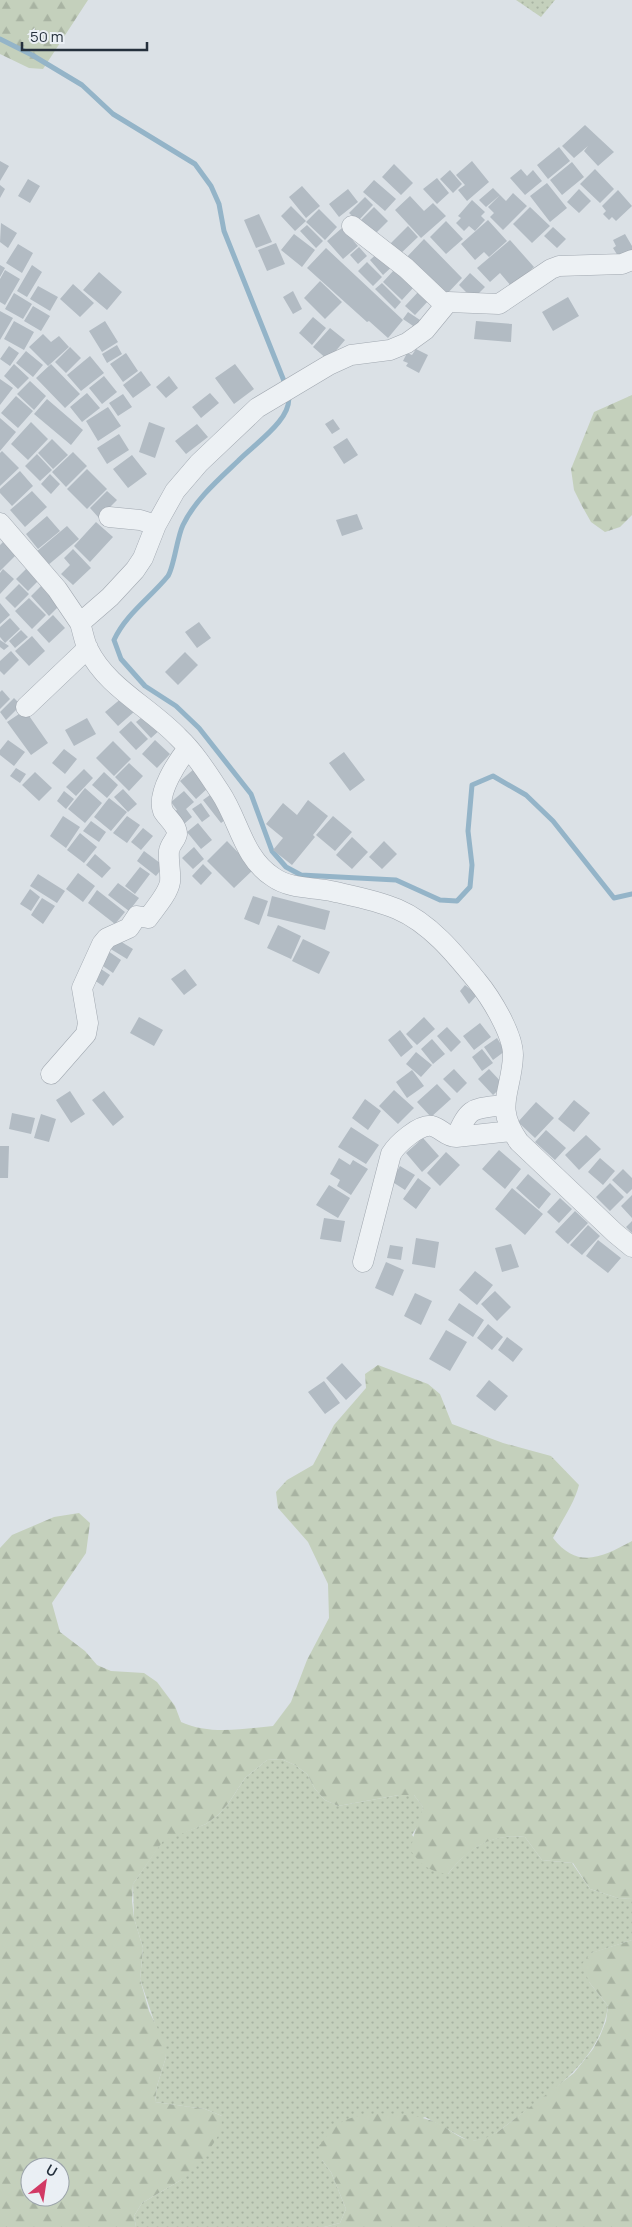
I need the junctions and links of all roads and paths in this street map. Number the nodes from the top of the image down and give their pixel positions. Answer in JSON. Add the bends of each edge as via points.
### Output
{"nodes":[{"id":1,"x":352,"y":226,"type":"dead end"},
{"id":2,"x":632,"y":260,"type":"edge"},
{"id":3,"x":445,"y":305,"type":"junction"},
{"id":4,"x":109,"y":516,"type":"dead end"},
{"id":5,"x":0,"y":523,"type":"edge"},
{"id":6,"x":156,"y":525,"type":"junction"},
{"id":7,"x":80,"y":623,"type":"junction"},
{"id":8,"x":88,"y":648,"type":"junction"},
{"id":9,"x":26,"y":707,"type":"dead end"},
{"id":10,"x":188,"y":748,"type":"junction"},
{"id":11,"x":51,"y":1074,"type":"dead end"},
{"id":12,"x":504,"y":1105,"type":"junction"},
{"id":13,"x":511,"y":1131,"type":"junction"},
{"id":14,"x":456,"y":1137,"type":"junction"},
{"id":15,"x":632,"y":1247,"type":"edge"},
{"id":16,"x":363,"y":1262,"type":"dead end"}],
"edges":[{"from":1,"to":3,"type":"street","via":[[406,268]]},
{"from":2,"to":3,"type":"street","via":[[622,264],[558,266],[499,304],[452,302]]},
{"from":3,"to":6,"type":"street","via":[[425,330],[408,343],[390,350],[351,355],[272,397],[199,463],[175,491]]},
{"from":4,"to":6,"type":"street"},
{"from":5,"to":7,"type":"street","via":[[57,589]]},
{"from":6,"to":7,"type":"street","via":[[135,570]]},
{"from":7,"to":8,"type":"street"},
{"from":8,"to":9,"type":"street"},
{"from":8,"to":10,"type":"street","via":[[108,679],[161,720]]},
{"from":10,"to":11,"type":"street","via":[[164,789],[163,810],[177,835],[169,851],[168,887],[148,918],[137,916],[128,928],[102,944],[82,988],[88,1023],[86,1034]]},
{"from":10,"to":12,"type":"street","via":[[232,809],[249,853],[272,877],[285,884],[365,899],[397,909],[419,921],[479,983],[510,1036],[513,1054]]},
{"from":12,"to":13,"type":"street"},
{"from":12,"to":14,"type":"street","via":[[474,1110],[466,1116]]},
{"from":13,"to":14,"type":"street"},
{"from":13,"to":15,"type":"street"},
{"from":14,"to":16,"type":"street","via":[[448,1137],[434,1126],[428,1126],[396,1145]]}]}
